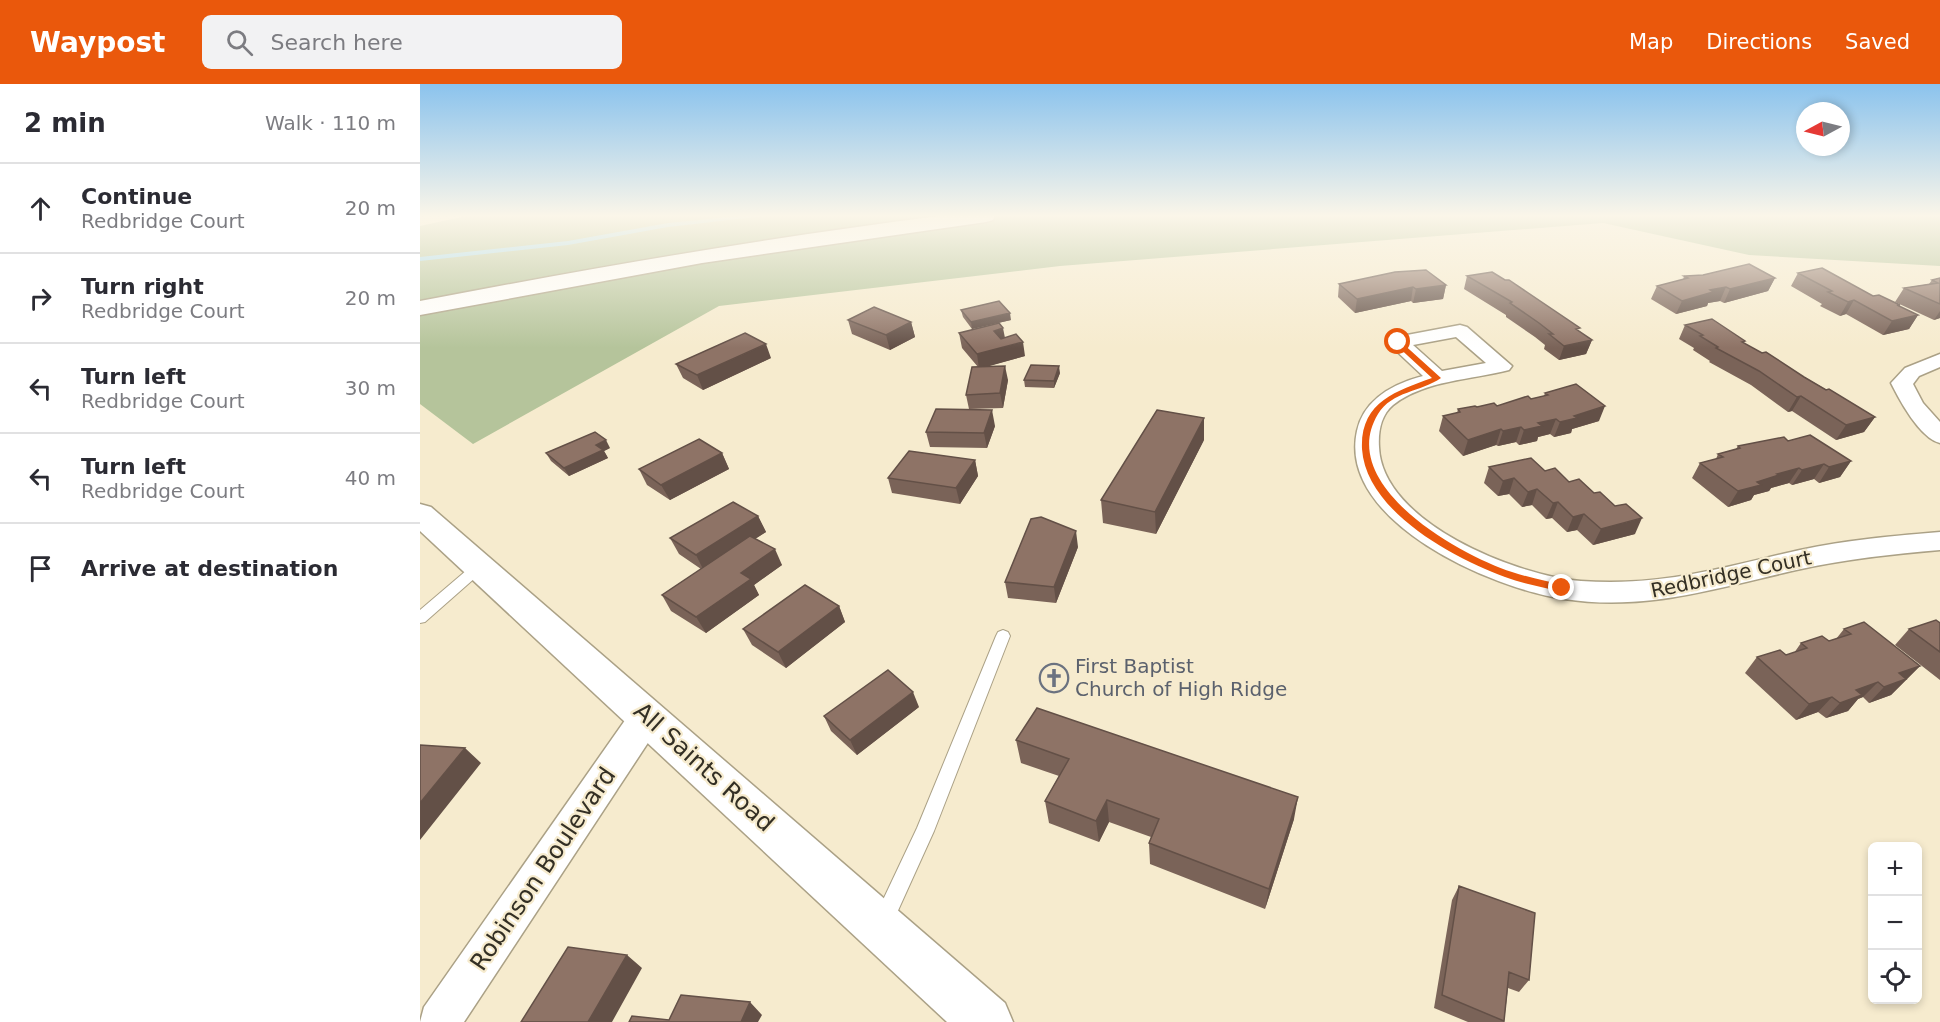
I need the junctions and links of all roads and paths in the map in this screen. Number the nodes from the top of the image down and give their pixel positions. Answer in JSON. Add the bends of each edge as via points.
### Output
{"nodes":[{"id":1,"x":634,"y":260,"type":"edge"},
{"id":2,"x":681,"y":260,"type":"edge"},
{"id":3,"x":420,"y":295,"type":"edge"},
{"id":4,"x":420,"y":308,"type":"edge"},
{"id":5,"x":1940,"y":360,"type":"edge"},
{"id":6,"x":1437,"y":378,"type":"dead end"},
{"id":7,"x":1940,"y":436,"type":"edge"},
{"id":8,"x":420,"y":514,"type":"edge"},
{"id":9,"x":1940,"y":541,"type":"edge"},
{"id":10,"x":479,"y":567,"type":"junction"},
{"id":11,"x":420,"y":618,"type":"edge"},
{"id":12,"x":1003,"y":636,"type":"dead end"},
{"id":13,"x":647,"y":716,"type":"junction"},
{"id":14,"x":880,"y":927,"type":"junction"},
{"id":15,"x":439,"y":1022,"type":"edge"},
{"id":16,"x":986,"y":1022,"type":"edge"}],
"edges":[{"from":1,"to":3,"type":"main road"},
{"from":2,"to":4,"type":"main road"},
{"from":5,"to":7,"type":"street","via":[[1912,372],[1902,383],[1913,405]]},
{"from":6,"to":9,"type":"street","name":"Redbridge Court","via":[[1397,394],[1374,414],[1366,435],[1371,472],[1380,489],[1413,522],[1453,549],[1508,574],[1562,588],[1631,593],[1689,587],[1817,556]]},
{"from":8,"to":10,"type":"main road","name":"All Saints Road"},
{"from":10,"to":11,"type":"lane"},
{"from":10,"to":13,"type":"main road","name":"All Saints Road"},
{"from":12,"to":14,"type":"lane","via":[[925,831]]},
{"from":13,"to":14,"type":"main road","name":"All Saints Road"},
{"from":13,"to":15,"type":"street","name":"Robinson Boulevard"},
{"from":14,"to":16,"type":"main road","name":"All Saints Road"}]}
